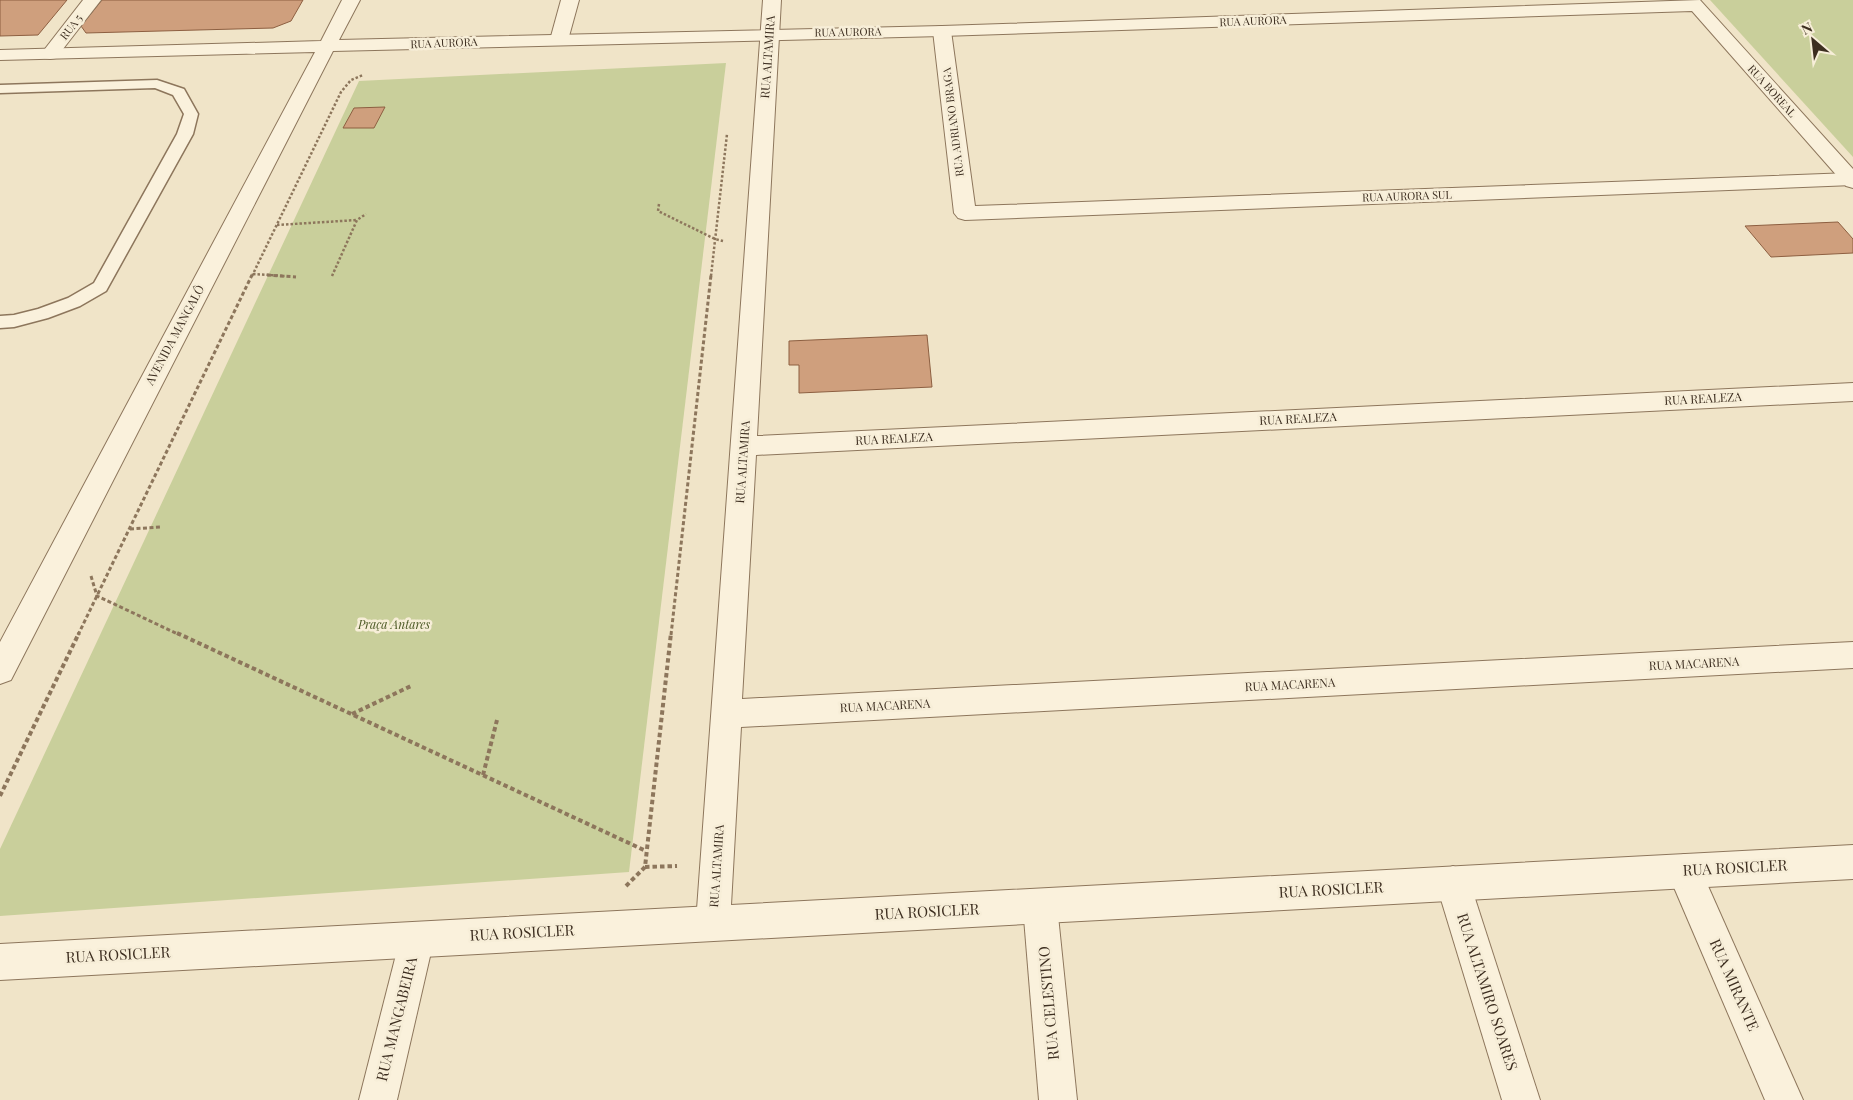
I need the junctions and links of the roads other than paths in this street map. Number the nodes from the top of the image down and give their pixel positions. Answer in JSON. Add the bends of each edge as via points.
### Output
{"nodes":[{"id":1,"x":92,"y":0,"type":"edge"},
{"id":2,"x":351,"y":0,"type":"edge"},
{"id":3,"x":570,"y":0,"type":"edge"},
{"id":4,"x":772,"y":0,"type":"edge"},
{"id":5,"x":1694,"y":3,"type":"edge"},
{"id":6,"x":942,"y":31,"type":"junction"},
{"id":7,"x":769,"y":34,"type":"junction"},
{"id":8,"x":559,"y":40,"type":"junction"},
{"id":9,"x":326,"y":47,"type":"junction"},
{"id":10,"x":50,"y":54,"type":"junction"},
{"id":11,"x":0,"y":56,"type":"edge"},
{"id":12,"x":0,"y":89,"type":"edge"},
{"id":13,"x":1851,"y":180,"type":"edge"},
{"id":14,"x":964,"y":213,"type":"joint"},
{"id":15,"x":0,"y":322,"type":"edge"},
{"id":16,"x":1853,"y":392,"type":"edge"},
{"id":17,"x":744,"y":446,"type":"junction"},
{"id":18,"x":1853,"y":655,"type":"edge"},
{"id":19,"x":0,"y":670,"type":"edge"},
{"id":20,"x":727,"y":714,"type":"junction"},
{"id":21,"x":1853,"y":862,"type":"edge"},
{"id":22,"x":1684,"y":871,"type":"junction"},
{"id":23,"x":1452,"y":884,"type":"junction"},
{"id":24,"x":1040,"y":906,"type":"junction"},
{"id":25,"x":713,"y":923,"type":"junction"},
{"id":26,"x":417,"y":939,"type":"junction"},
{"id":27,"x":0,"y":962,"type":"edge"},
{"id":28,"x":378,"y":1100,"type":"edge"},
{"id":29,"x":1058,"y":1100,"type":"edge"},
{"id":30,"x":1521,"y":1100,"type":"edge"},
{"id":31,"x":1784,"y":1100,"type":"edge"}],
"edges":[{"from":1,"to":10,"type":"street","name":"RUA 5"},
{"from":2,"to":9,"type":"street","name":"AVENIDA MANGALÔ"},
{"from":3,"to":8,"type":"street"},
{"from":4,"to":7,"type":"street","name":"RUA ALTAMIRA"},
{"from":5,"to":6,"type":"street","name":"RUA AURORA"},
{"from":5,"to":13,"type":"street","name":"RUA BOREAL"},
{"from":6,"to":7,"type":"street","name":"RUA AURORA"},
{"from":6,"to":14,"type":"street","name":"RUA ADRIANO BRAGA"},
{"from":7,"to":8,"type":"street","name":"RUA AURORA"},
{"from":7,"to":17,"type":"street","name":"RUA ALTAMIRA"},
{"from":8,"to":9,"type":"street","name":"RUA AURORA"},
{"from":9,"to":10,"type":"street","name":"RUA AURORA"},
{"from":9,"to":19,"type":"street","name":"AVENIDA MANGALÔ"},
{"from":10,"to":11,"type":"street","name":"RUA AURORA"},
{"from":12,"to":15,"type":"lane","via":[[157,84],[179,92],[191,114],[185,134],[100,287],[74,302],[42,314]]},
{"from":13,"to":14,"type":"street","name":"RUA AURORA SUL"},
{"from":16,"to":17,"type":"street","name":"RUA REALEZA"},
{"from":17,"to":20,"type":"street","name":"RUA ALTAMIRA"},
{"from":18,"to":20,"type":"street","name":"RUA MACARENA"},
{"from":20,"to":25,"type":"street","name":"RUA ALTAMIRA"},
{"from":21,"to":22,"type":"street","name":"RUA ROSICLER"},
{"from":22,"to":23,"type":"street","name":"RUA ROSICLER"},
{"from":22,"to":31,"type":"street","name":"RUA MIRANTE"},
{"from":23,"to":24,"type":"street","name":"RUA ROSICLER"},
{"from":23,"to":30,"type":"street","name":"RUA ALTAMIRO SOARES"},
{"from":24,"to":25,"type":"street","name":"RUA ROSICLER"},
{"from":24,"to":29,"type":"street","name":"RUA CELESTINO"},
{"from":25,"to":26,"type":"street","name":"RUA ROSICLER"},
{"from":26,"to":27,"type":"street","name":"RUA ROSICLER"},
{"from":26,"to":28,"type":"street","name":"RUA MANGABEIRA"}]}
